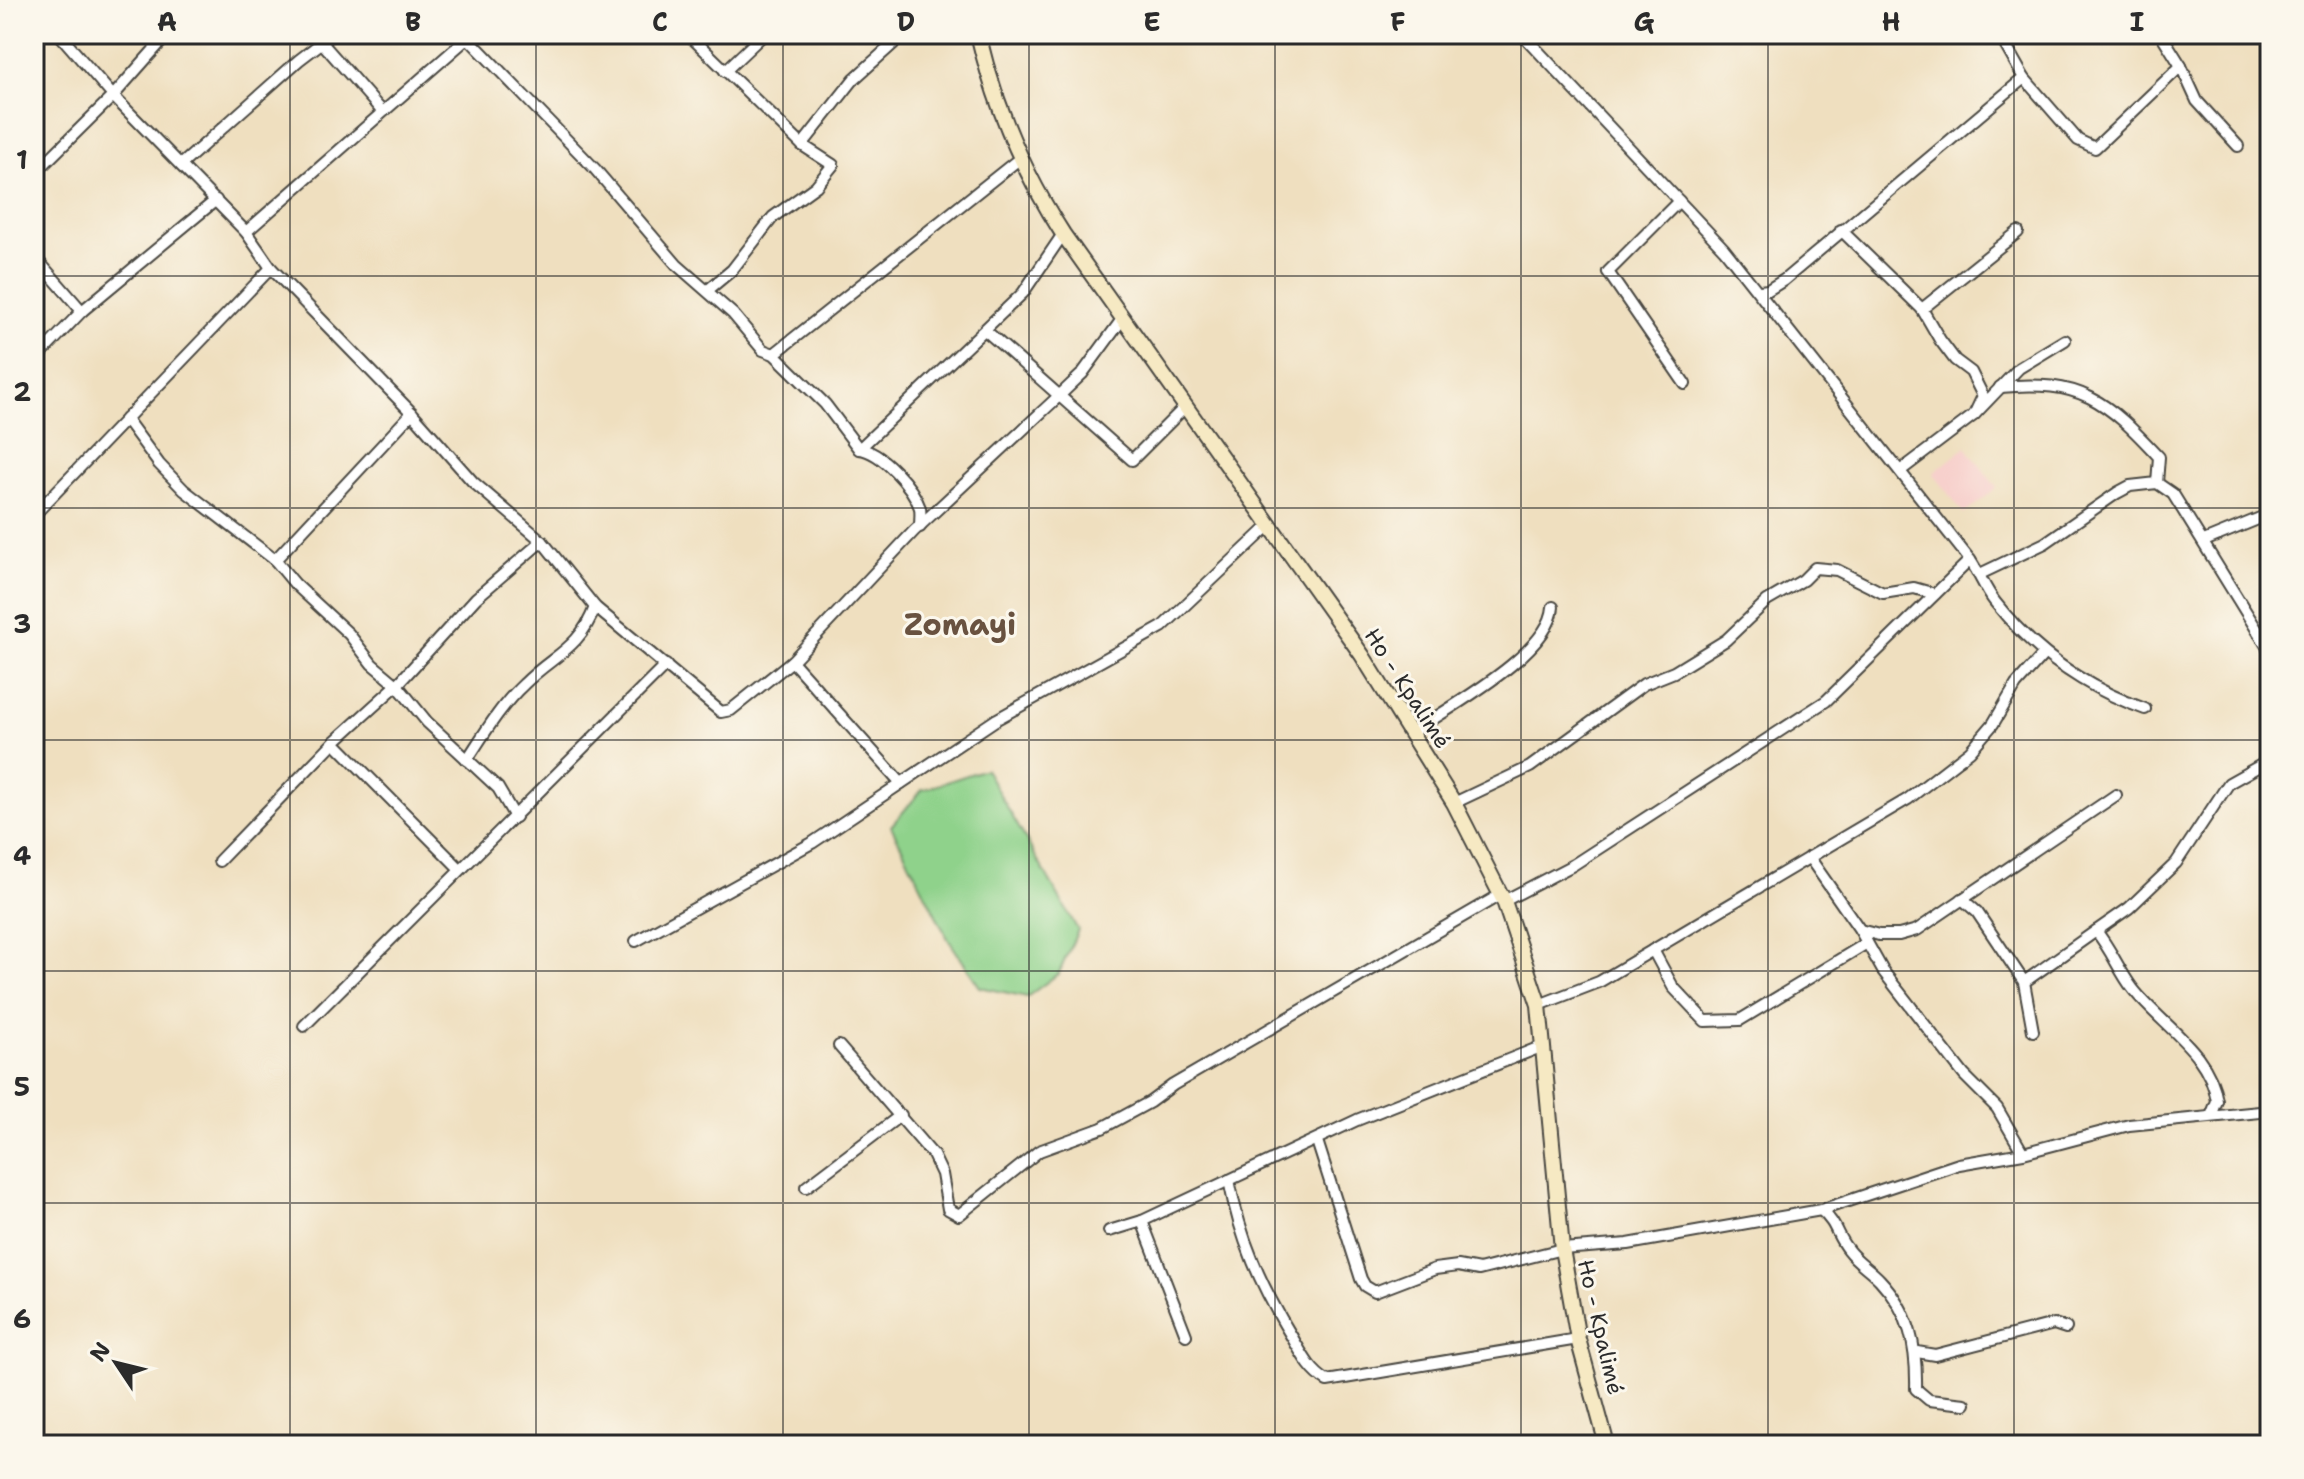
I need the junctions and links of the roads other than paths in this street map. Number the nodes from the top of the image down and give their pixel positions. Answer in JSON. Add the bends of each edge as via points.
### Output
{"nodes":[{"id":1,"x":59,"y":34,"type":"edge"},
{"id":2,"x":168,"y":34,"type":"edge"},
{"id":3,"x":333,"y":34,"type":"edge"},
{"id":4,"x":688,"y":34,"type":"edge"},
{"id":5,"x":764,"y":34,"type":"edge"},
{"id":6,"x":904,"y":34,"type":"edge"},
{"id":7,"x":978,"y":34,"type":"edge"},
{"id":8,"x":1522,"y":34,"type":"edge"},
{"id":9,"x":1999,"y":34,"type":"edge"},
{"id":10,"x":2161,"y":34,"type":"edge"},
{"id":11,"x":470,"y":36,"type":"edge"},
{"id":12,"x":323,"y":44,"type":"junction"},
{"id":13,"x":2181,"y":66,"type":"junction"},
{"id":14,"x":725,"y":71,"type":"junction"},
{"id":15,"x":2024,"y":78,"type":"junction"},
{"id":16,"x":113,"y":96,"type":"junction"},
{"id":17,"x":381,"y":110,"type":"junction"},
{"id":18,"x":802,"y":145,"type":"junction"},
{"id":19,"x":2238,"y":146,"type":"dead end"},
{"id":20,"x":1019,"y":159,"type":"junction"},
{"id":21,"x":181,"y":165,"type":"junction"},
{"id":22,"x":34,"y":174,"type":"edge"},
{"id":23,"x":216,"y":200,"type":"junction"},
{"id":24,"x":1679,"y":201,"type":"junction"},
{"id":25,"x":1841,"y":230,"type":"junction"},
{"id":26,"x":246,"y":232,"type":"junction"},
{"id":27,"x":2018,"y":232,"type":"dead end"},
{"id":28,"x":1063,"y":234,"type":"junction"},
{"id":29,"x":34,"y":256,"type":"edge"},
{"id":30,"x":271,"y":268,"type":"junction"},
{"id":31,"x":708,"y":290,"type":"junction"},
{"id":32,"x":1760,"y":291,"type":"junction"},
{"id":33,"x":1922,"y":309,"type":"junction"},
{"id":34,"x":82,"y":311,"type":"junction"},
{"id":35,"x":1123,"y":318,"type":"junction"},
{"id":36,"x":985,"y":330,"type":"junction"},
{"id":37,"x":2065,"y":340,"type":"dead end"},
{"id":38,"x":774,"y":354,"type":"junction"},
{"id":39,"x":34,"y":361,"type":"edge"},
{"id":40,"x":1685,"y":384,"type":"dead end"},
{"id":41,"x":2000,"y":387,"type":"junction"},
{"id":42,"x":1060,"y":395,"type":"junction"},
{"id":43,"x":1185,"y":407,"type":"junction"},
{"id":44,"x":412,"y":413,"type":"junction"},
{"id":45,"x":1974,"y":415,"type":"junction"},
{"id":46,"x":126,"y":419,"type":"junction"},
{"id":47,"x":859,"y":449,"type":"junction"},
{"id":48,"x":1900,"y":471,"type":"junction"},
{"id":49,"x":2157,"y":483,"type":"junction"},
{"id":50,"x":2270,"y":514,"type":"edge"},
{"id":51,"x":34,"y":515,"type":"edge"},
{"id":52,"x":1270,"y":525,"type":"junction"},
{"id":53,"x":920,"y":527,"type":"junction"},
{"id":54,"x":542,"y":541,"type":"junction"},
{"id":55,"x":2204,"y":541,"type":"junction"},
{"id":56,"x":275,"y":560,"type":"junction"},
{"id":57,"x":1970,"y":560,"type":"junction"},
{"id":58,"x":1980,"y":574,"type":"junction"},
{"id":59,"x":1935,"y":594,"type":"junction"},
{"id":60,"x":595,"y":607,"type":"junction"},
{"id":61,"x":1553,"y":607,"type":"dead end"},
{"id":62,"x":2270,"y":624,"type":"edge"},
{"id":63,"x":2259,"y":632,"type":"junction"},
{"id":64,"x":2270,"y":651,"type":"edge"},
{"id":65,"x":2043,"y":655,"type":"junction"},
{"id":66,"x":792,"y":661,"type":"junction"},
{"id":67,"x":666,"y":665,"type":"junction"},
{"id":68,"x":397,"y":685,"type":"junction"},
{"id":69,"x":2145,"y":709,"type":"dead end"},
{"id":70,"x":1413,"y":732,"type":"junction"},
{"id":71,"x":334,"y":742,"type":"junction"},
{"id":72,"x":467,"y":760,"type":"junction"},
{"id":73,"x":2270,"y":760,"type":"edge"},
{"id":74,"x":901,"y":783,"type":"junction"},
{"id":75,"x":2116,"y":795,"type":"dead end"},
{"id":76,"x":1454,"y":803,"type":"junction"},
{"id":77,"x":515,"y":817,"type":"junction"},
{"id":78,"x":1809,"y":857,"type":"junction"},
{"id":79,"x":219,"y":861,"type":"dead end"},
{"id":80,"x":460,"y":869,"type":"junction"},
{"id":81,"x":1502,"y":898,"type":"junction"},
{"id":82,"x":1962,"y":899,"type":"junction"},
{"id":83,"x":1860,"y":930,"type":"junction"},
{"id":84,"x":2096,"y":931,"type":"junction"},
{"id":85,"x":636,"y":941,"type":"dead end"},
{"id":86,"x":1867,"y":943,"type":"junction"},
{"id":87,"x":1653,"y":950,"type":"junction"},
{"id":88,"x":2024,"y":982,"type":"junction"},
{"id":89,"x":1539,"y":1005,"type":"junction"},
{"id":90,"x":304,"y":1026,"type":"dead end"},
{"id":91,"x":2033,"y":1031,"type":"dead end"},
{"id":92,"x":839,"y":1046,"type":"dead end"},
{"id":93,"x":1543,"y":1046,"type":"junction"},
{"id":94,"x":901,"y":1115,"type":"junction"},
{"id":95,"x":2267,"y":1115,"type":"edge"},
{"id":96,"x":2211,"y":1116,"type":"junction"},
{"id":97,"x":1317,"y":1141,"type":"junction"},
{"id":98,"x":2023,"y":1153,"type":"junction"},
{"id":99,"x":1229,"y":1180,"type":"junction"},
{"id":100,"x":806,"y":1187,"type":"dead end"},
{"id":101,"x":1821,"y":1210,"type":"junction"},
{"id":102,"x":1142,"y":1221,"type":"junction"},
{"id":103,"x":1109,"y":1231,"type":"dead end"},
{"id":104,"x":1562,"y":1249,"type":"junction"},
{"id":105,"x":2066,"y":1328,"type":"dead end"},
{"id":106,"x":1186,"y":1335,"type":"dead end"},
{"id":107,"x":1578,"y":1339,"type":"junction"},
{"id":108,"x":1917,"y":1352,"type":"junction"},
{"id":109,"x":1965,"y":1404,"type":"dead end"},
{"id":110,"x":1607,"y":1445,"type":"edge"}],
"edges":[{"from":1,"to":16,"type":"street"},
{"from":2,"to":16,"type":"street"},
{"from":3,"to":12,"type":"street"},
{"from":4,"to":14,"type":"street"},
{"from":5,"to":14,"type":"street"},
{"from":6,"to":18,"type":"street","via":[[854,79]]},
{"from":7,"to":20,"type":"main road","name":"Ho - Kpalimé"},
{"from":8,"to":24,"type":"street"},
{"from":9,"to":15,"type":"street"},
{"from":10,"to":13,"type":"street"},
{"from":11,"to":17,"type":"street"},
{"from":11,"to":31,"type":"street","via":[[677,265]]},
{"from":12,"to":17,"type":"street"},
{"from":12,"to":21,"type":"street"},
{"from":13,"to":15,"type":"street","via":[[2095,148],[2078,140]]},
{"from":13,"to":19,"type":"street","via":[[2197,101]]},
{"from":14,"to":18,"type":"street"},
{"from":15,"to":25,"type":"street"},
{"from":16,"to":21,"type":"street"},
{"from":16,"to":22,"type":"street"},
{"from":17,"to":26,"type":"street"},
{"from":18,"to":31,"type":"street","via":[[833,165],[827,175],[773,217],[732,270]]},
{"from":20,"to":28,"type":"main road","name":"Ho - Kpalimé"},
{"from":20,"to":38,"type":"street"},
{"from":21,"to":23,"type":"street"},
{"from":23,"to":26,"type":"street"},
{"from":23,"to":34,"type":"street"},
{"from":24,"to":32,"type":"street"},
{"from":24,"to":40,"type":"street","via":[[1608,272]]},
{"from":25,"to":32,"type":"street","via":[[1784,280]]},
{"from":25,"to":33,"type":"street"},
{"from":26,"to":30,"type":"street"},
{"from":27,"to":33,"type":"street"},
{"from":28,"to":35,"type":"main road","name":"Ho - Kpalimé"},
{"from":28,"to":36,"type":"street","via":[[1023,293]]},
{"from":29,"to":34,"type":"street"},
{"from":30,"to":44,"type":"street"},
{"from":30,"to":46,"type":"street"},
{"from":31,"to":38,"type":"street","via":[[763,350]]},
{"from":32,"to":48,"type":"street"},
{"from":33,"to":45,"type":"street","via":[[1983,396]]},
{"from":34,"to":39,"type":"street"},
{"from":35,"to":42,"type":"street"},
{"from":35,"to":43,"type":"main road","name":"Ho - Kpalimé"},
{"from":36,"to":42,"type":"street"},
{"from":36,"to":47,"type":"street"},
{"from":37,"to":41,"type":"street","via":[[2019,368]]},
{"from":38,"to":47,"type":"street","via":[[825,404]]},
{"from":41,"to":45,"type":"street"},
{"from":41,"to":49,"type":"street","via":[[2075,390],[2105,403],[2159,457]]},
{"from":42,"to":43,"type":"street","via":[[1132,460]]},
{"from":42,"to":53,"type":"street"},
{"from":43,"to":52,"type":"main road","name":"Ho - Kpalimé"},
{"from":44,"to":54,"type":"street","via":[[473,482]]},
{"from":44,"to":56,"type":"street"},
{"from":45,"to":48,"type":"street"},
{"from":46,"to":51,"type":"street"},
{"from":46,"to":56,"type":"street","via":[[184,490]]},
{"from":47,"to":53,"type":"street","via":[[872,450],[890,464],[920,508]]},
{"from":48,"to":57,"type":"street"},
{"from":49,"to":55,"type":"street","via":[[2173,494]]},
{"from":49,"to":58,"type":"street","via":[[2130,486],[2045,543]]},
{"from":50,"to":55,"type":"street"},
{"from":52,"to":70,"type":"main road","name":"Ho - Kpalimé"},
{"from":52,"to":74,"type":"street","via":[[1162,627],[997,719]]},
{"from":53,"to":66,"type":"street"},
{"from":54,"to":60,"type":"street"},
{"from":54,"to":68,"type":"street","via":[[476,598]]},
{"from":55,"to":63,"type":"street"},
{"from":56,"to":68,"type":"street"},
{"from":57,"to":58,"type":"street"},
{"from":57,"to":59,"type":"street"},
{"from":58,"to":65,"type":"street","via":[[1994,601]]},
{"from":59,"to":76,"type":"street","via":[[1914,588],[1883,593],[1837,570],[1815,568],[1767,601],[1726,640],[1644,684],[1530,767]]},
{"from":59,"to":81,"type":"street","via":[[1826,701],[1585,857]]},
{"from":60,"to":67,"type":"street"},
{"from":60,"to":72,"type":"street","via":[[587,629],[523,684]]},
{"from":61,"to":70,"type":"street","via":[[1552,622],[1535,646]]},
{"from":62,"to":63,"type":"street"},
{"from":63,"to":64,"type":"street"},
{"from":65,"to":69,"type":"street","via":[[2117,699]]},
{"from":65,"to":78,"type":"street","via":[[1961,760],[1887,814]]},
{"from":66,"to":67,"type":"street","via":[[725,713]]},
{"from":66,"to":74,"type":"street"},
{"from":67,"to":77,"type":"street"},
{"from":68,"to":71,"type":"street"},
{"from":68,"to":72,"type":"street"},
{"from":70,"to":76,"type":"main road","name":"Ho - Kpalimé"},
{"from":71,"to":79,"type":"street"},
{"from":71,"to":80,"type":"street"},
{"from":72,"to":77,"type":"street","via":[[498,788]]},
{"from":73,"to":84,"type":"street","via":[[2229,783],[2176,863]]},
{"from":74,"to":85,"type":"street","via":[[812,843]]},
{"from":75,"to":82,"type":"street"},
{"from":76,"to":81,"type":"main road","name":"Ho - Kpalimé"},
{"from":77,"to":80,"type":"street"},
{"from":78,"to":83,"type":"street"},
{"from":78,"to":87,"type":"street"},
{"from":80,"to":90,"type":"street"},
{"from":81,"to":89,"type":"main road","name":"Ho - Kpalimé"},
{"from":81,"to":94,"type":"street","via":[[1150,1102],[1102,1128],[1039,1151],[959,1215],[948,1209],[933,1155]]},
{"from":82,"to":83,"type":"street","via":[[1917,930],[1879,935]]},
{"from":82,"to":88,"type":"street","via":[[1977,912]]},
{"from":83,"to":86,"type":"street"},
{"from":84,"to":88,"type":"street"},
{"from":84,"to":96,"type":"street","via":[[2133,989],[2178,1032],[2208,1074],[2217,1101]]},
{"from":86,"to":87,"type":"street","via":[[1740,1020],[1705,1021],[1673,987]]},
{"from":86,"to":98,"type":"street","via":[[1964,1075],[1997,1108]]},
{"from":87,"to":89,"type":"street","via":[[1599,982]]},
{"from":88,"to":91,"type":"street"},
{"from":89,"to":93,"type":"main road","name":"Ho - Kpalimé"},
{"from":92,"to":94,"type":"street"},
{"from":93,"to":97,"type":"street"},
{"from":93,"to":104,"type":"main road","name":"Ho - Kpalimé"},
{"from":94,"to":100,"type":"street"},
{"from":95,"to":96,"type":"street"},
{"from":96,"to":98,"type":"street","via":[[2129,1125]]},
{"from":97,"to":99,"type":"street"},
{"from":97,"to":104,"type":"street","via":[[1358,1271],[1370,1290],[1384,1290],[1435,1269],[1479,1270]]},
{"from":98,"to":101,"type":"street","via":[[1959,1164]]},
{"from":99,"to":102,"type":"street"},
{"from":99,"to":107,"type":"street","via":[[1244,1246],[1258,1278],[1310,1367],[1327,1381]]},
{"from":101,"to":104,"type":"street","via":[[1628,1244]]},
{"from":101,"to":108,"type":"street","via":[[1837,1224],[1848,1250],[1894,1299]]},
{"from":102,"to":103,"type":"street"},
{"from":102,"to":106,"type":"street"},
{"from":104,"to":107,"type":"main road","name":"Ho - Kpalimé"},
{"from":105,"to":108,"type":"street","via":[[2054,1324],[1935,1355]]},
{"from":107,"to":110,"type":"main road","name":"Ho - Kpalimé"},
{"from":108,"to":109,"type":"street","via":[[1916,1389],[1921,1396]]}]}
